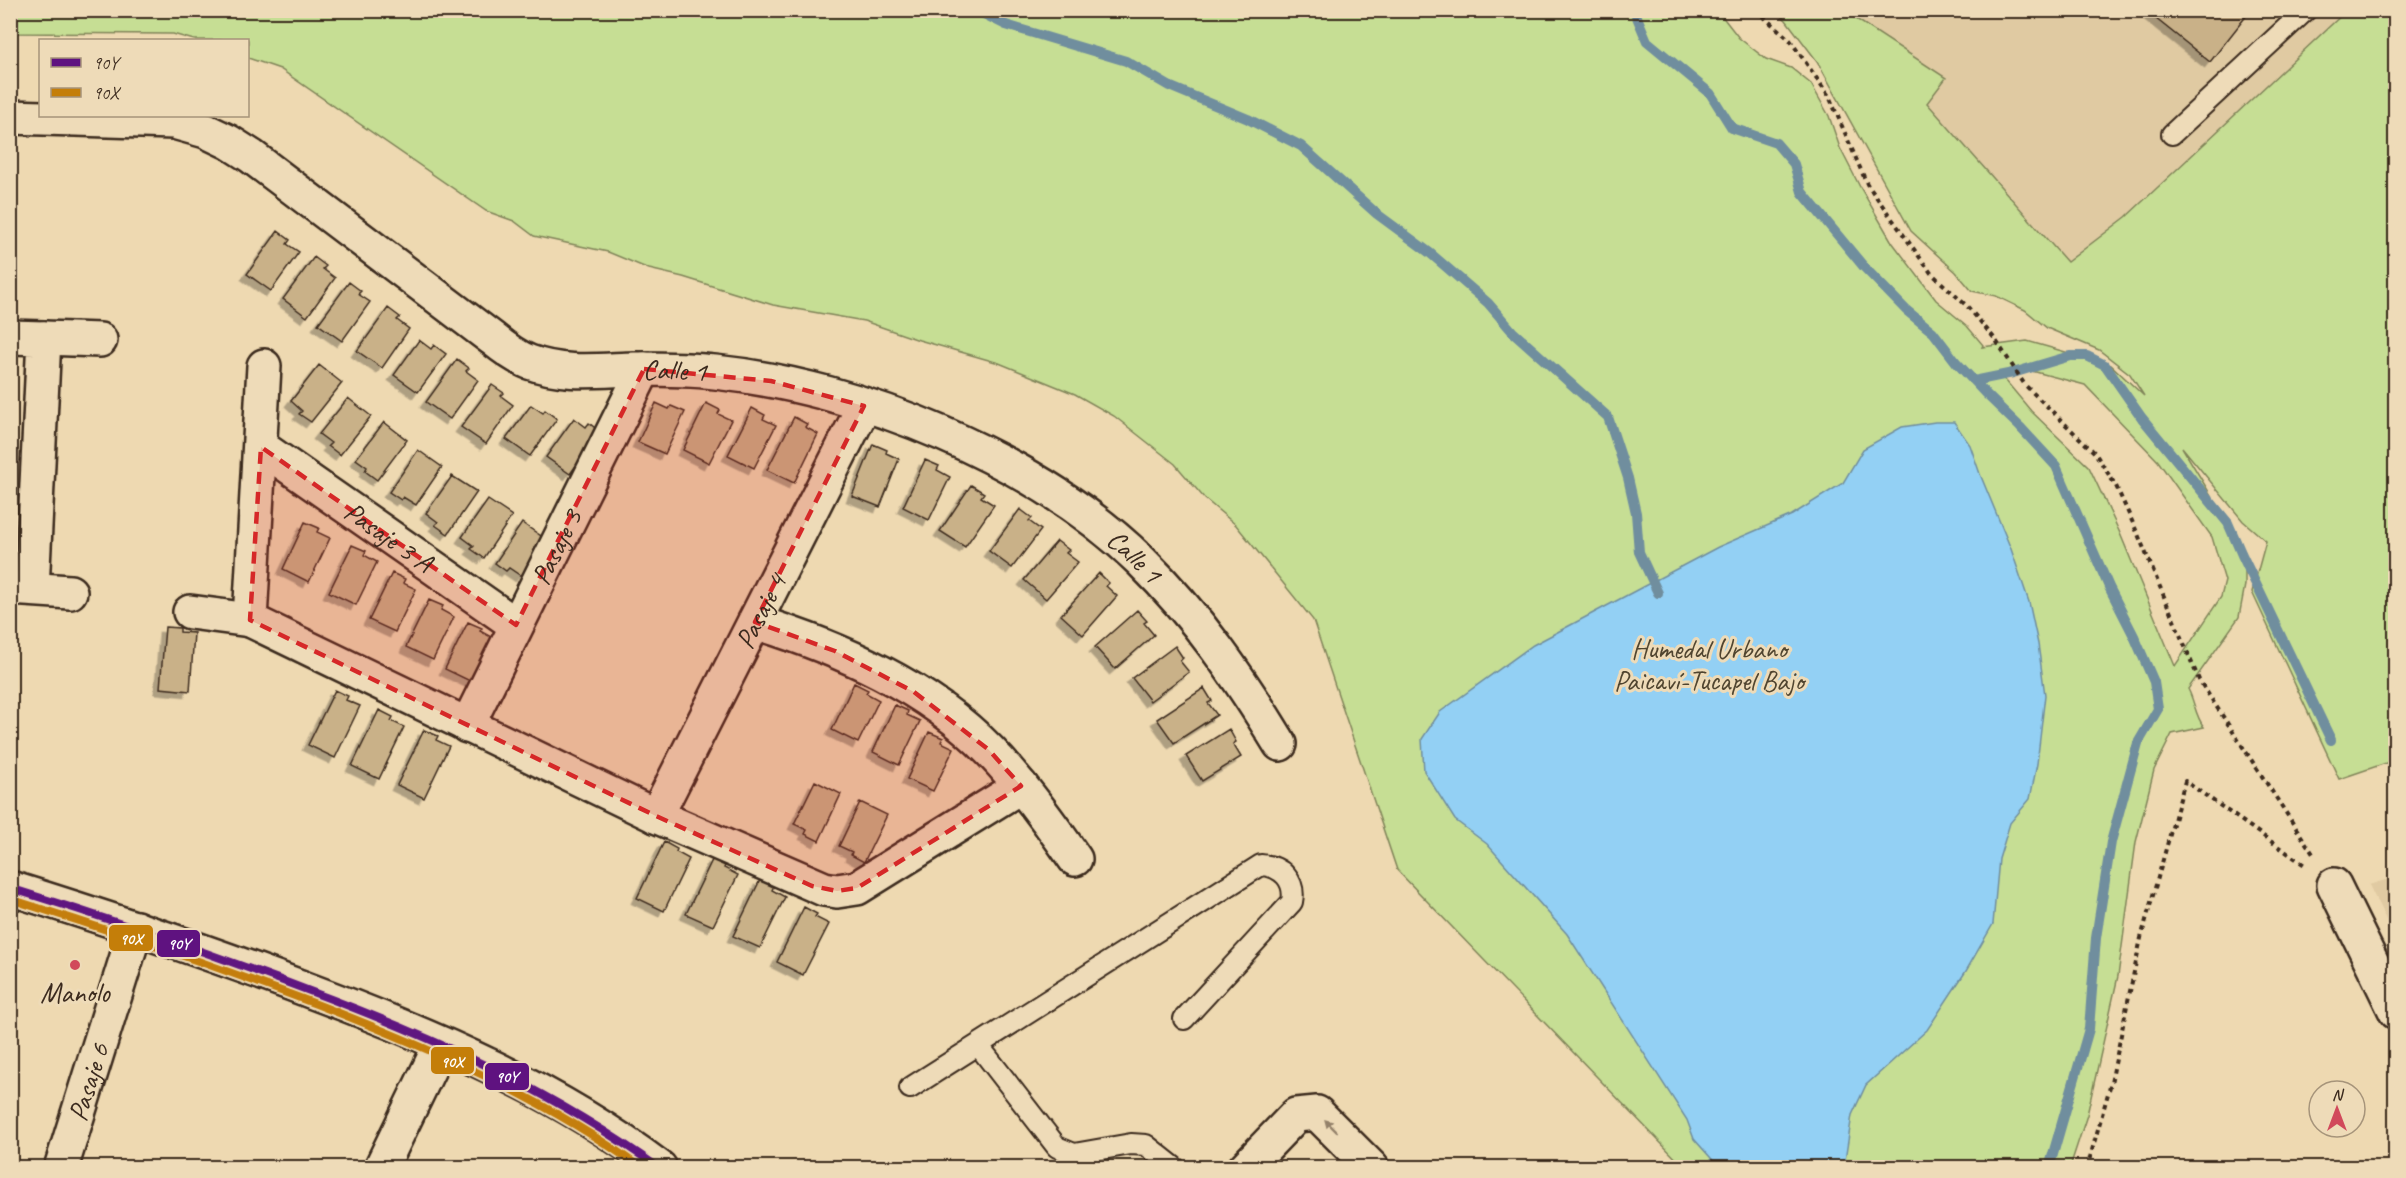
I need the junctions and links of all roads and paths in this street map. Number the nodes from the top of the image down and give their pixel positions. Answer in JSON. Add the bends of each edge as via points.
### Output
{"nodes":[{"id":1,"x":1756,"y":10,"type":"edge"},
{"id":2,"x":2306,"y":10,"type":"edge"},
{"id":3,"x":10,"y":117,"type":"edge"},
{"id":4,"x":2172,"y":134,"type":"dead end"},
{"id":5,"x":10,"y":337,"type":"edge"},
{"id":6,"x":44,"y":338,"type":"junction"},
{"id":7,"x":100,"y":340,"type":"dead end"},
{"id":8,"x":264,"y":366,"type":"dead end"},
{"id":9,"x":644,"y":369,"type":"junction"},
{"id":10,"x":864,"y":406,"type":"junction"},
{"id":11,"x":261,"y":447,"type":"junction"},
{"id":12,"x":21,"y":589,"type":"edge"},
{"id":13,"x":70,"y":592,"type":"dead end"},
{"id":14,"x":189,"y":612,"type":"dead end"},
{"id":15,"x":250,"y":620,"type":"junction"},
{"id":16,"x":755,"y":622,"type":"junction"},
{"id":17,"x":516,"y":625,"type":"junction"},
{"id":18,"x":467,"y":726,"type":"junction"},
{"id":19,"x":1280,"y":744,"type":"dead end"},
{"id":20,"x":1021,"y":786,"type":"junction"},
{"id":21,"x":656,"y":816,"type":"junction"},
{"id":22,"x":1075,"y":859,"type":"dead end"},
{"id":23,"x":2334,"y":885,"type":"junction"},
{"id":24,"x":10,"y":888,"type":"edge"},
{"id":25,"x":136,"y":928,"type":"junction"},
{"id":26,"x":2396,"y":1012,"type":"edge"},
{"id":27,"x":1184,"y":1019,"type":"dead end"},
{"id":28,"x":441,"y":1044,"type":"junction"},
{"id":29,"x":978,"y":1045,"type":"junction"},
{"id":30,"x":910,"y":1088,"type":"dead end"},
{"id":31,"x":61,"y":1167,"type":"edge"},
{"id":32,"x":381,"y":1167,"type":"edge"},
{"id":33,"x":660,"y":1167,"type":"edge"},
{"id":34,"x":1175,"y":1167,"type":"edge"},
{"id":35,"x":1245,"y":1167,"type":"edge"},
{"id":36,"x":1372,"y":1167,"type":"edge"},
{"id":37,"x":2087,"y":1167,"type":"edge"}],
"edges":[{"from":1,"to":23,"type":"path","via":[[1790,40],[1829,96],[1867,184],[1925,265],[1995,339],[2025,385],[2095,453],[2133,523],[2199,680]]},
{"from":2,"to":4,"type":"lane"},
{"from":3,"to":9,"type":"street","name":"Calle 1","via":[[174,122],[206,131],[251,156],[526,361],[564,371]]},
{"from":5,"to":6,"type":"street"},
{"from":6,"to":7,"type":"street"},
{"from":6,"to":12,"type":"street"},
{"from":8,"to":11,"type":"street"},
{"from":9,"to":10,"type":"street","name":"Calle 1","via":[[715,372],[771,381]]},
{"from":9,"to":17,"type":"street","name":"Pasaje 3"},
{"from":10,"to":16,"type":"street","name":"Pasaje 4"},
{"from":10,"to":19,"type":"street","name":"Calle 1","via":[[910,421],[999,461],[1096,523],[1140,560],[1183,605],[1221,652]]},
{"from":11,"to":15,"type":"street"},
{"from":11,"to":17,"type":"street","name":"Pasaje 3 A"},
{"from":12,"to":13,"type":"street"},
{"from":14,"to":15,"type":"street"},
{"from":15,"to":18,"type":"street"},
{"from":16,"to":20,"type":"street","via":[[835,651],[914,692],[975,737]]},
{"from":16,"to":21,"type":"street","name":"Pasaje 4"},
{"from":17,"to":18,"type":"street","name":"Pasaje 3"},
{"from":18,"to":21,"type":"street"},
{"from":20,"to":21,"type":"street","via":[[857,888],[847,890],[812,886]]},
{"from":20,"to":22,"type":"street"},
{"from":23,"to":26,"type":"street"},
{"from":23,"to":37,"type":"path","via":[[2185,781],[2141,938],[2111,1083]]},
{"from":24,"to":25,"type":"street"},
{"from":25,"to":28,"type":"street","via":[[365,1011]]},
{"from":25,"to":31,"type":"street","name":"Pasaje 6"},
{"from":27,"to":29,"type":"lane","via":[[1292,902],[1294,890],[1288,877],[1271,865],[1261,865]]},
{"from":28,"to":32,"type":"street"},
{"from":28,"to":33,"type":"street","via":[[577,1113]]},
{"from":29,"to":30,"type":"lane"},
{"from":29,"to":34,"type":"lane","via":[[1057,1148],[1074,1154],[1146,1145]]},
{"from":36,"to":35,"type":"street","one_way":true,"via":[[1317,1113],[1305,1112],[1296,1115]]}]}
